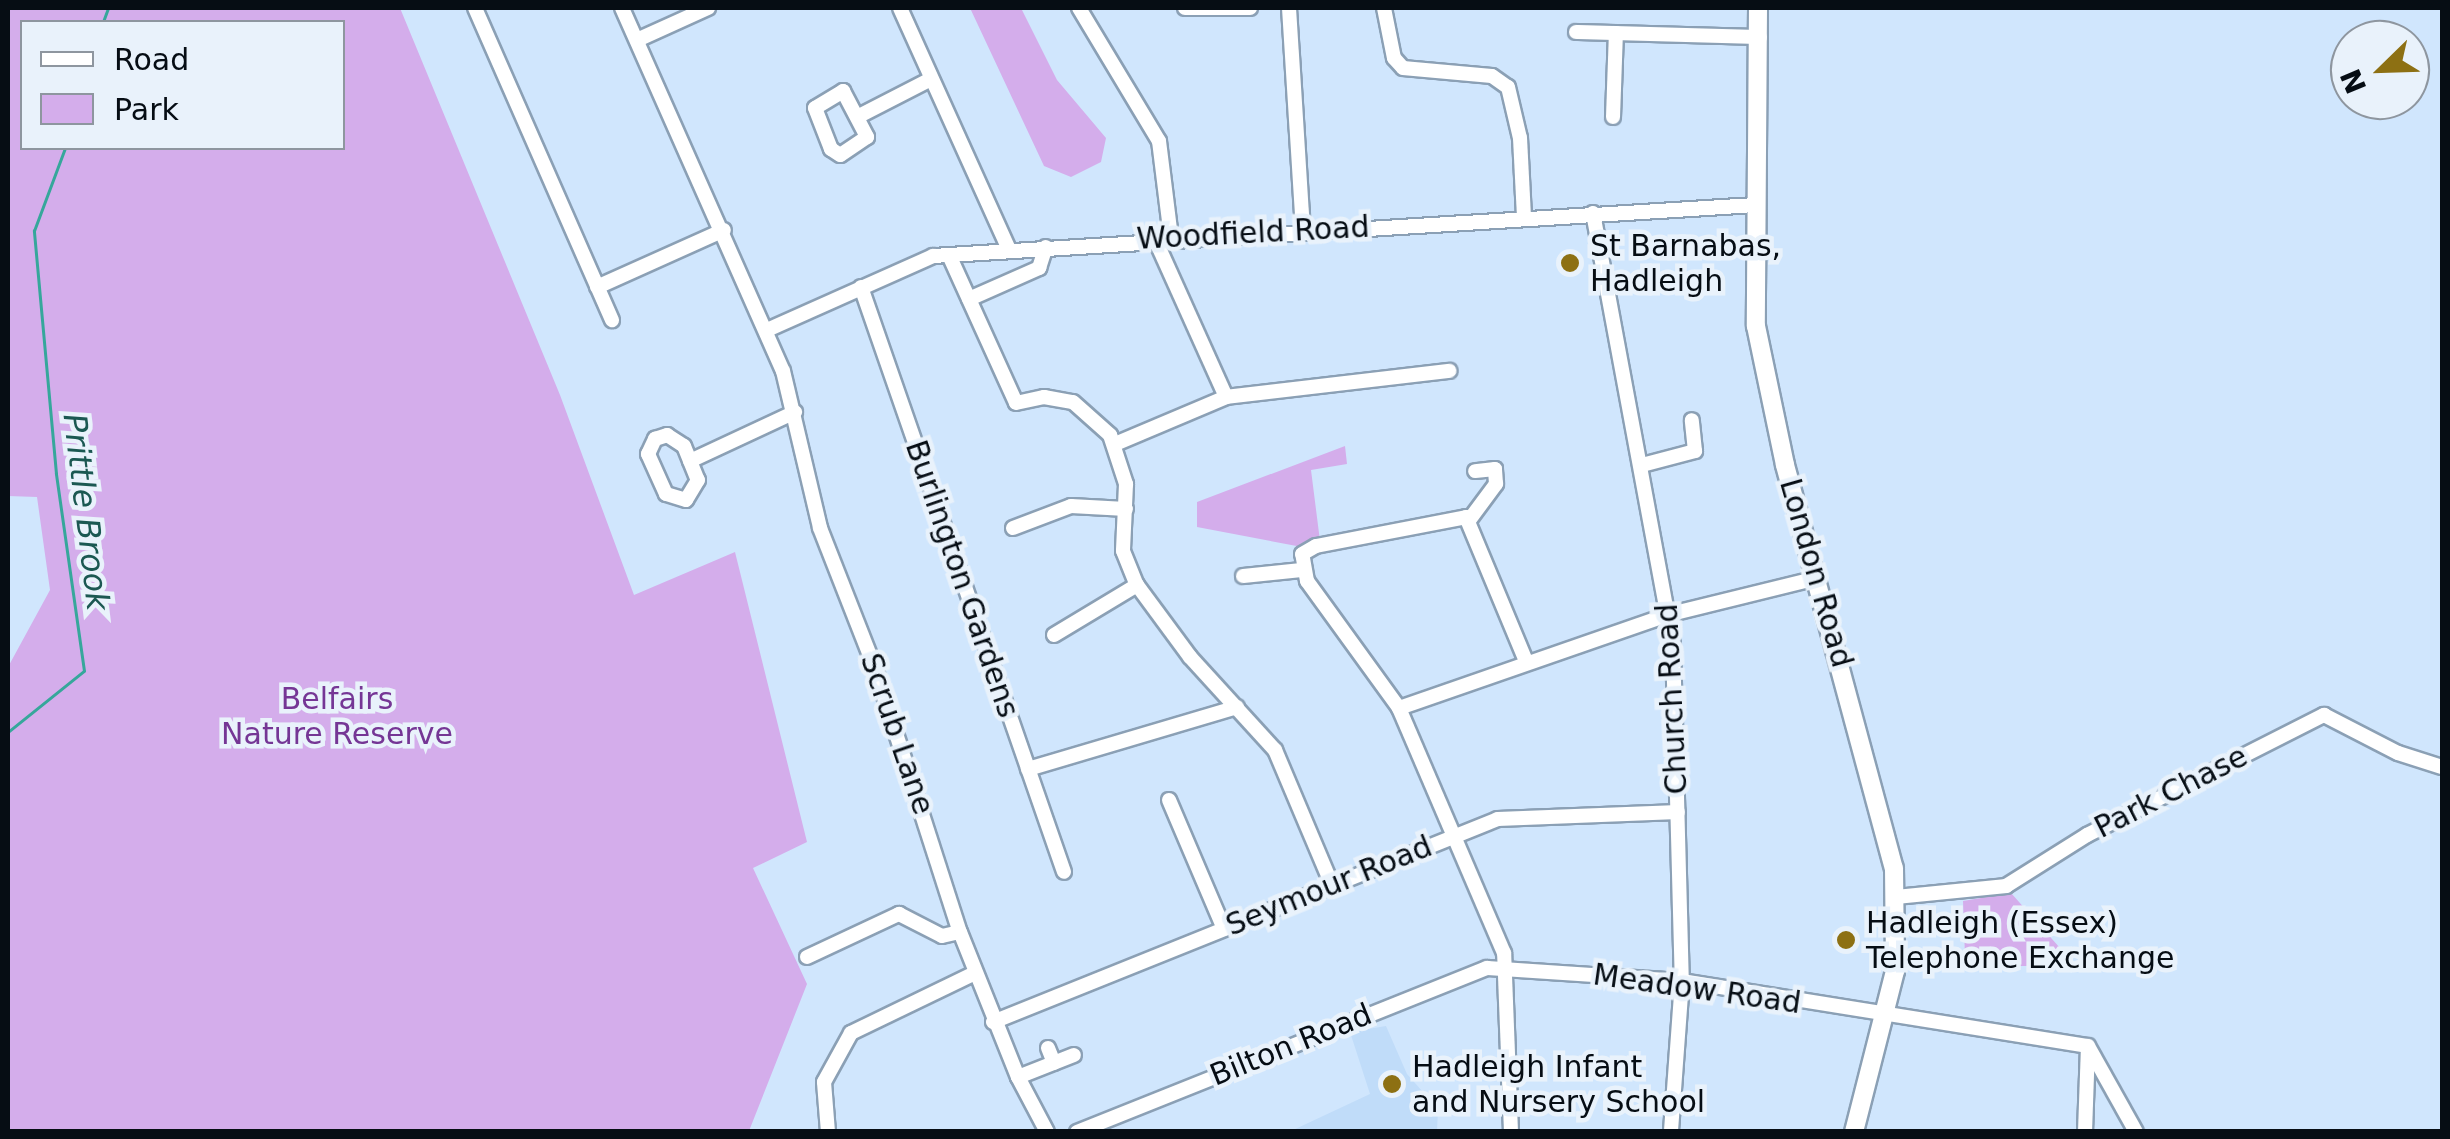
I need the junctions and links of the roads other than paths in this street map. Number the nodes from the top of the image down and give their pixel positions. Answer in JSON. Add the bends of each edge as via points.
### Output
{"nodes":[{"id":1,"x":474,"y":8,"type":"edge"},
{"id":2,"x":708,"y":8,"type":"edge"},
{"id":3,"x":900,"y":8,"type":"edge"},
{"id":4,"x":1185,"y":8,"type":"edge"},
{"id":5,"x":1250,"y":8,"type":"edge"},
{"id":6,"x":1289,"y":8,"type":"edge"},
{"id":7,"x":1384,"y":8,"type":"edge"},
{"id":8,"x":1758,"y":8,"type":"edge"},
{"id":9,"x":627,"y":9,"type":"edge"},
{"id":10,"x":1085,"y":9,"type":"edge"},
{"id":11,"x":1576,"y":32,"type":"dead end"},
{"id":12,"x":1616,"y":33,"type":"junction"},
{"id":13,"x":1760,"y":37,"type":"junction"},
{"id":14,"x":637,"y":40,"type":"junction"},
{"id":15,"x":931,"y":79,"type":"junction"},
{"id":16,"x":859,"y":116,"type":"junction"},
{"id":17,"x":1614,"y":117,"type":"dead end"},
{"id":18,"x":1754,"y":204,"type":"junction"},
{"id":19,"x":1593,"y":213,"type":"junction"},
{"id":20,"x":1524,"y":217,"type":"junction"},
{"id":21,"x":724,"y":230,"type":"junction"},
{"id":22,"x":1303,"y":230,"type":"junction"},
{"id":23,"x":1163,"y":238,"type":"junction"},
{"id":24,"x":1046,"y":247,"type":"junction"},
{"id":25,"x":1009,"y":249,"type":"junction"},
{"id":26,"x":949,"y":254,"type":"junction"},
{"id":27,"x":597,"y":287,"type":"junction"},
{"id":28,"x":861,"y":287,"type":"junction"},
{"id":29,"x":969,"y":299,"type":"junction"},
{"id":30,"x":612,"y":320,"type":"dead end"},
{"id":31,"x":767,"y":330,"type":"junction"},
{"id":32,"x":1449,"y":371,"type":"dead end"},
{"id":33,"x":1226,"y":397,"type":"junction"},
{"id":34,"x":796,"y":412,"type":"junction"},
{"id":35,"x":1692,"y":420,"type":"dead end"},
{"id":36,"x":1115,"y":444,"type":"junction"},
{"id":37,"x":690,"y":461,"type":"junction"},
{"id":38,"x":1642,"y":465,"type":"junction"},
{"id":39,"x":1475,"y":471,"type":"dead end"},
{"id":40,"x":1126,"y":509,"type":"junction"},
{"id":41,"x":1470,"y":520,"type":"junction"},
{"id":42,"x":1012,"y":528,"type":"dead end"},
{"id":43,"x":1302,"y":570,"type":"junction"},
{"id":44,"x":1243,"y":576,"type":"dead end"},
{"id":45,"x":1818,"y":578,"type":"junction"},
{"id":46,"x":1137,"y":585,"type":"junction"},
{"id":47,"x":1671,"y":614,"type":"junction"},
{"id":48,"x":1054,"y":635,"type":"dead end"},
{"id":49,"x":1526,"y":661,"type":"junction"},
{"id":50,"x":1237,"y":707,"type":"junction"},
{"id":51,"x":1399,"y":708,"type":"junction"},
{"id":52,"x":2442,"y":767,"type":"edge"},
{"id":53,"x":1028,"y":769,"type":"junction"},
{"id":54,"x":1169,"y":800,"type":"dead end"},
{"id":55,"x":1678,"y":812,"type":"junction"},
{"id":56,"x":1454,"y":836,"type":"junction"},
{"id":57,"x":1064,"y":872,"type":"dead end"},
{"id":58,"x":1332,"y":885,"type":"junction"},
{"id":59,"x":1896,"y":897,"type":"junction"},
{"id":60,"x":1224,"y":929,"type":"junction"},
{"id":61,"x":960,"y":932,"type":"junction"},
{"id":62,"x":806,"y":956,"type":"dead end"},
{"id":63,"x":1507,"y":968,"type":"junction"},
{"id":64,"x":974,"y":974,"type":"junction"},
{"id":65,"x":1682,"y":981,"type":"junction"},
{"id":66,"x":1886,"y":1018,"type":"junction"},
{"id":67,"x":994,"y":1022,"type":"junction"},
{"id":68,"x":2088,"y":1046,"type":"junction"},
{"id":69,"x":1074,"y":1055,"type":"dead end"},
{"id":70,"x":1018,"y":1078,"type":"junction"},
{"id":71,"x":828,"y":1132,"type":"edge"},
{"id":72,"x":1047,"y":1132,"type":"edge"},
{"id":73,"x":1077,"y":1132,"type":"edge"},
{"id":74,"x":1511,"y":1132,"type":"edge"},
{"id":75,"x":1671,"y":1132,"type":"edge"},
{"id":76,"x":1854,"y":1132,"type":"edge"},
{"id":77,"x":2085,"y":1132,"type":"edge"},
{"id":78,"x":2136,"y":1132,"type":"edge"}],
"edges":[{"from":1,"to":27,"type":"street"},
{"from":2,"to":14,"type":"street"},
{"from":3,"to":15,"type":"street"},
{"from":4,"to":5,"type":"street"},
{"from":6,"to":22,"type":"street"},
{"from":7,"to":20,"type":"street","via":[[1394,58],[1403,68],[1492,76],[1508,87],[1520,138]]},
{"from":8,"to":13,"type":"main road","name":"London Road"},
{"from":9,"to":14,"type":"street","name":"Scrub Lane"},
{"from":10,"to":23,"type":"street","via":[[1159,141]]},
{"from":11,"to":12,"type":"street"},
{"from":12,"to":13,"type":"street"},
{"from":12,"to":17,"type":"street"},
{"from":13,"to":18,"type":"main road","name":"London Road"},
{"from":14,"to":21,"type":"street","name":"Scrub Lane"},
{"from":15,"to":16,"type":"street"},
{"from":15,"to":25,"type":"street"},
{"from":16,"to":16,"type":"street","via":[[866,141],[840,154],[831,149],[815,108],[844,91]]},
{"from":18,"to":19,"type":"street","name":"Woodfield Road"},
{"from":18,"to":45,"type":"main road","name":"London Road","via":[[1753,286],[1764,376]]},
{"from":19,"to":20,"type":"street","name":"Woodfield Road"},
{"from":19,"to":38,"type":"street","name":"Church Road"},
{"from":20,"to":22,"type":"street","name":"Woodfield Road"},
{"from":21,"to":27,"type":"street"},
{"from":21,"to":31,"type":"street","name":"Scrub Lane"},
{"from":22,"to":23,"type":"street","name":"Woodfield Road"},
{"from":23,"to":24,"type":"street","name":"Woodfield Road"},
{"from":23,"to":33,"type":"street"},
{"from":24,"to":25,"type":"street","name":"Woodfield Road"},
{"from":24,"to":29,"type":"street","via":[[1039,268]]},
{"from":25,"to":26,"type":"street","name":"Woodfield Road"},
{"from":26,"to":28,"type":"street","name":"Woodfield Road"},
{"from":26,"to":29,"type":"street"},
{"from":27,"to":30,"type":"street"},
{"from":28,"to":31,"type":"street","name":"Woodfield Road"},
{"from":28,"to":53,"type":"street","name":"Burlington Gardens"},
{"from":29,"to":36,"type":"street","via":[[1016,404],[1044,396],[1073,402],[1098,418]]},
{"from":31,"to":34,"type":"street","name":"Scrub Lane"},
{"from":32,"to":33,"type":"street"},
{"from":33,"to":36,"type":"street"},
{"from":34,"to":37,"type":"street"},
{"from":34,"to":61,"type":"street","name":"Scrub Lane","via":[[820,528],[876,671]]},
{"from":35,"to":38,"type":"street","via":[[1695,451]]},
{"from":36,"to":40,"type":"street"},
{"from":37,"to":37,"type":"street","via":[[697,490],[677,501],[666,494],[648,450],[658,437],[671,436]]},
{"from":38,"to":47,"type":"street","name":"Church Road"},
{"from":39,"to":41,"type":"street","via":[[1495,469],[1496,484]]},
{"from":40,"to":42,"type":"street","via":[[1071,506]]},
{"from":40,"to":46,"type":"street","via":[[1123,551]]},
{"from":41,"to":43,"type":"street","via":[[1316,546],[1302,554]]},
{"from":41,"to":49,"type":"street"},
{"from":43,"to":44,"type":"street"},
{"from":43,"to":51,"type":"street"},
{"from":45,"to":47,"type":"street"},
{"from":45,"to":59,"type":"main road","name":"London Road","via":[[1882,809]]},
{"from":46,"to":48,"type":"street"},
{"from":46,"to":50,"type":"street"},
{"from":47,"to":49,"type":"street"},
{"from":47,"to":55,"type":"street","name":"Church Road"},
{"from":49,"to":51,"type":"street"},
{"from":50,"to":53,"type":"street"},
{"from":50,"to":58,"type":"street","via":[[1276,750]]},
{"from":51,"to":56,"type":"street"},
{"from":52,"to":59,"type":"street","name":"Park Chase","via":[[2324,716],[2088,835],[2006,886]]},
{"from":53,"to":57,"type":"street","name":"Burlington Gardens"},
{"from":54,"to":60,"type":"street"},
{"from":55,"to":56,"type":"street","name":"Seymour Road","via":[[1514,815]]},
{"from":55,"to":65,"type":"street","name":"Church Road"},
{"from":56,"to":58,"type":"street","name":"Seymour Road"},
{"from":56,"to":63,"type":"street"},
{"from":58,"to":60,"type":"street","name":"Seymour Road"},
{"from":59,"to":66,"type":"main road","name":"London Road"},
{"from":60,"to":67,"type":"street","name":"Seymour Road"},
{"from":61,"to":62,"type":"street","via":[[942,936],[899,914]]},
{"from":61,"to":64,"type":"street","name":"Scrub Lane"},
{"from":63,"to":65,"type":"street","name":"Meadow Road"},
{"from":63,"to":73,"type":"street","name":"Bilton Road","via":[[1470,973]]},
{"from":63,"to":74,"type":"street"},
{"from":64,"to":67,"type":"street","name":"Scrub Lane"},
{"from":64,"to":71,"type":"street","via":[[869,1020],[844,1042],[824,1082]]},
{"from":65,"to":66,"type":"street","name":"Meadow Road"},
{"from":65,"to":75,"type":"street","name":"Church Road"},
{"from":66,"to":68,"type":"street","name":"Meadow Road"},
{"from":66,"to":76,"type":"main road","name":"London Road"},
{"from":67,"to":70,"type":"street","name":"Scrub Lane"},
{"from":68,"to":77,"type":"street"},
{"from":68,"to":78,"type":"street"},
{"from":69,"to":70,"type":"street","via":[[1051,1056]]},
{"from":70,"to":72,"type":"street","name":"Scrub Lane"}]}
